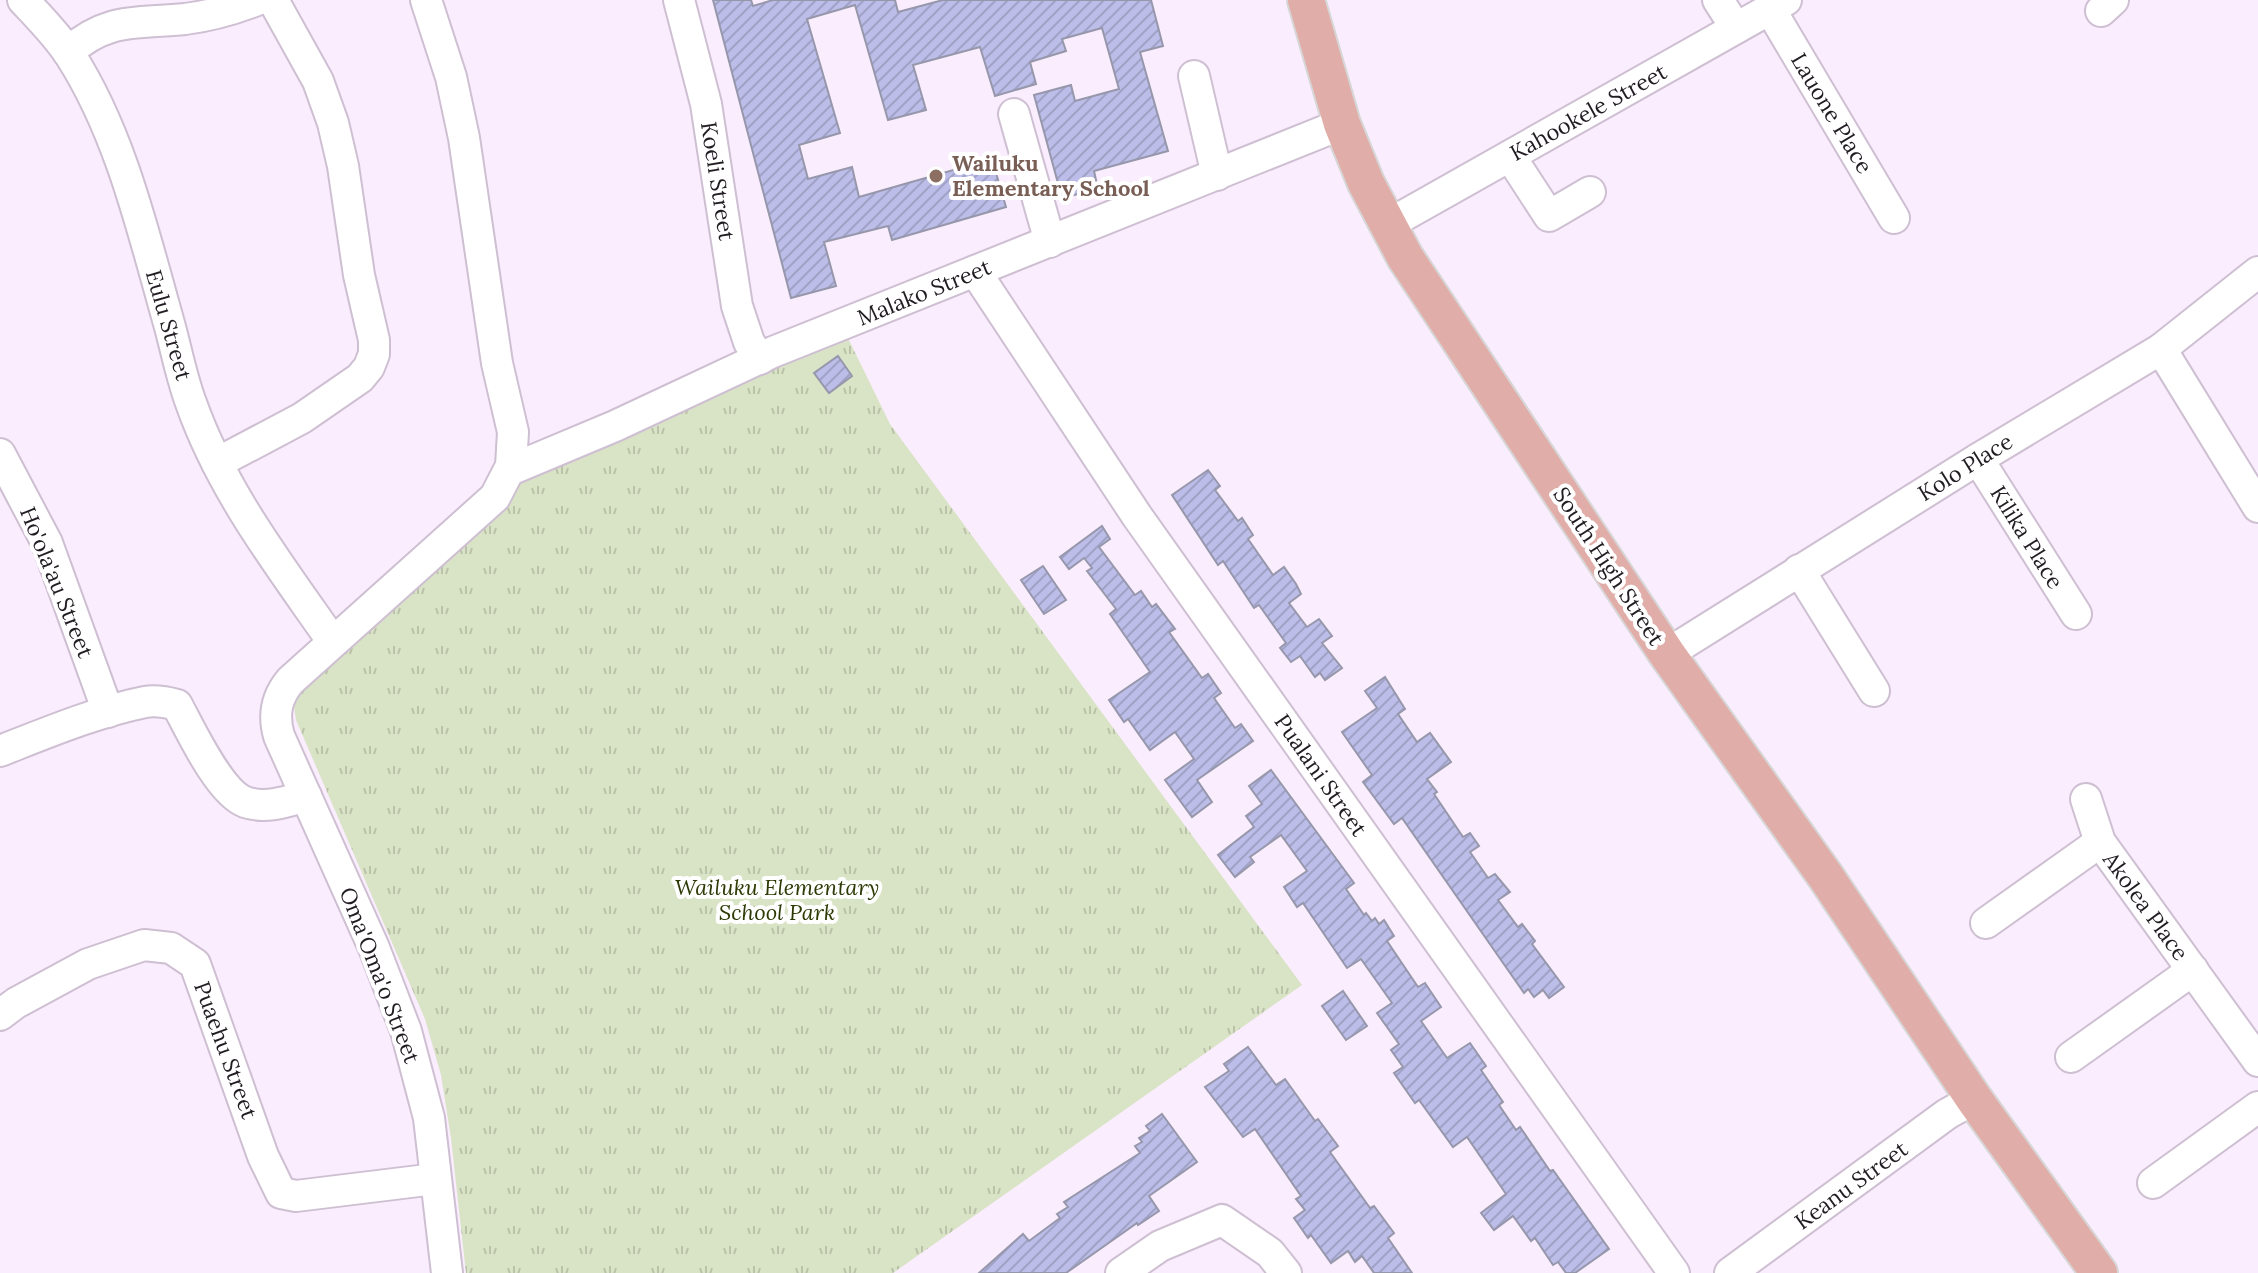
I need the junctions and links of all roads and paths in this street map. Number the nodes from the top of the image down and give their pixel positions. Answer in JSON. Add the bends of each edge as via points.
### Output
{"nodes":[{"id":1,"x":23,"y":0,"type":"edge"},
{"id":2,"x":257,"y":0,"type":"edge"},
{"id":3,"x":273,"y":0,"type":"edge"},
{"id":4,"x":426,"y":0,"type":"edge"},
{"id":5,"x":679,"y":0,"type":"edge"},
{"id":6,"x":1306,"y":0,"type":"edge"},
{"id":7,"x":1718,"y":0,"type":"edge"},
{"id":8,"x":1778,"y":4,"type":"edge"},
{"id":9,"x":1736,"y":28,"type":"junction"},
{"id":10,"x":68,"y":52,"type":"junction"},
{"id":11,"x":1194,"y":76,"type":"dead end"},
{"id":12,"x":1014,"y":114,"type":"dead end"},
{"id":13,"x":1342,"y":124,"type":"junction"},
{"id":14,"x":1510,"y":156,"type":"junction"},
{"id":15,"x":1217,"y":175,"type":"junction"},
{"id":16,"x":1590,"y":192,"type":"dead end"},
{"id":17,"x":1894,"y":218,"type":"dead end"},
{"id":18,"x":1389,"y":224,"type":"junction"},
{"id":19,"x":1050,"y":242,"type":"junction"},
{"id":20,"x":975,"y":271,"type":"junction"},
{"id":21,"x":2258,"y":272,"type":"edge"},
{"id":22,"x":2161,"y":349,"type":"junction"},
{"id":23,"x":760,"y":359,"type":"junction"},
{"id":24,"x":0,"y":454,"type":"edge"},
{"id":25,"x":1978,"y":459,"type":"junction"},
{"id":26,"x":217,"y":463,"type":"junction"},
{"id":27,"x":510,"y":470,"type":"junction"},
{"id":28,"x":2258,"y":507,"type":"edge"},
{"id":29,"x":1799,"y":570,"type":"junction"},
{"id":30,"x":2076,"y":614,"type":"dead end"},
{"id":31,"x":333,"y":642,"type":"junction"},
{"id":32,"x":1667,"y":654,"type":"junction"},
{"id":33,"x":1874,"y":691,"type":"dead end"},
{"id":34,"x":108,"y":712,"type":"junction"},
{"id":35,"x":0,"y":751,"type":"edge"},
{"id":36,"x":306,"y":796,"type":"junction"},
{"id":37,"x":2086,"y":799,"type":"dead end"},
{"id":38,"x":2100,"y":842,"type":"junction"},
{"id":39,"x":1986,"y":923,"type":"dead end"},
{"id":40,"x":2193,"y":970,"type":"junction"},
{"id":41,"x":0,"y":1015,"type":"edge"},
{"id":42,"x":2071,"y":1057,"type":"dead end"},
{"id":43,"x":2258,"y":1061,"type":"edge"},
{"id":44,"x":1974,"y":1099,"type":"junction"},
{"id":45,"x":2258,"y":1107,"type":"edge"},
{"id":46,"x":435,"y":1179,"type":"junction"},
{"id":47,"x":2153,"y":1183,"type":"dead end"},
{"id":48,"x":447,"y":1273,"type":"edge"},
{"id":49,"x":1121,"y":1273,"type":"edge"},
{"id":50,"x":1286,"y":1273,"type":"edge"},
{"id":51,"x":1674,"y":1273,"type":"edge"},
{"id":52,"x":1730,"y":1273,"type":"edge"},
{"id":53,"x":2099,"y":1273,"type":"edge"}],
"edges":[{"from":1,"to":10,"type":"street","name":"Eulu Street"},
{"from":2,"to":10,"type":"street","via":[[188,19],[103,29]]},
{"from":3,"to":26,"type":"street","via":[[318,81],[333,123],[375,349],[360,378],[302,418]]},
{"from":4,"to":27,"type":"street","via":[[464,138],[497,363],[513,432]]},
{"from":5,"to":23,"type":"street","name":"Koeli Street","via":[[706,104],[737,306]]},
{"from":6,"to":13,"type":"main road","name":"South High Street"},
{"from":7,"to":9,"type":"street"},
{"from":8,"to":9,"type":"street","name":"Kahookele Street"},
{"from":8,"to":17,"type":"street","name":"Lauone Place"},
{"from":9,"to":14,"type":"street","name":"Kahookele Street"},
{"from":10,"to":26,"type":"street","name":"Eulu Street","via":[[130,192],[191,403]]},
{"from":11,"to":15,"type":"street"},
{"from":12,"to":19,"type":"street"},
{"from":13,"to":15,"type":"street","name":"Malako Street"},
{"from":13,"to":18,"type":"main road","name":"South High Street"},
{"from":14,"to":16,"type":"street","via":[[1549,216]]},
{"from":14,"to":18,"type":"street","name":"Kahookele Street"},
{"from":15,"to":19,"type":"street","name":"Malako Street"},
{"from":18,"to":32,"type":"main road","name":"South High Street","via":[[1405,257]]},
{"from":19,"to":20,"type":"street","name":"Malako Street"},
{"from":20,"to":23,"type":"street","name":"Malako Street"},
{"from":20,"to":51,"type":"street","name":"Pualani Street","via":[[1137,516]]},
{"from":21,"to":22,"type":"street","name":"Kolo Place"},
{"from":22,"to":25,"type":"street","name":"Kolo Place"},
{"from":22,"to":28,"type":"street"},
{"from":23,"to":27,"type":"street","name":"Malako Street"},
{"from":24,"to":34,"type":"street","name":"Ho'ola'au Street","via":[[47,543]]},
{"from":25,"to":29,"type":"street","name":"Kolo Place"},
{"from":25,"to":30,"type":"street","name":"Kilika Place"},
{"from":26,"to":31,"type":"street","name":"Eulu Street","via":[[252,526]]},
{"from":27,"to":31,"type":"street","via":[[495,497]]},
{"from":29,"to":32,"type":"street","name":"Kolo Place"},
{"from":29,"to":33,"type":"street"},
{"from":31,"to":36,"type":"street","name":"Oma'Oma'o Street","via":[[283,690],[276,712],[279,736]]},
{"from":32,"to":44,"type":"main road","name":"South High Street","via":[[1826,877]]},
{"from":34,"to":35,"type":"street"},
{"from":34,"to":36,"type":"street","via":[[147,702],[177,705],[221,780],[242,801],[262,805]]},
{"from":36,"to":46,"type":"street","name":"Oma'Oma'o Street","via":[[406,1031],[429,1118]]},
{"from":37,"to":38,"type":"street","name":"Akolea Place"},
{"from":38,"to":39,"type":"street","name":"Akolea Place"},
{"from":38,"to":40,"type":"street","name":"Akolea Place"},
{"from":40,"to":42,"type":"street","name":"Akolea Place"},
{"from":40,"to":43,"type":"street","name":"Akolea Place"},
{"from":41,"to":46,"type":"street","name":"Puaehu Street","via":[[88,964],[144,945],[171,948],[195,964],[281,1193],[296,1196]]},
{"from":44,"to":52,"type":"street","name":"Keanu Street"},
{"from":44,"to":53,"type":"main road","name":"South High Street"},
{"from":45,"to":47,"type":"street"},
{"from":46,"to":48,"type":"street","name":"Oma'Oma'o Street"},
{"from":49,"to":50,"type":"street","via":[[1160,1246],[1222,1220],[1270,1253]]}]}
